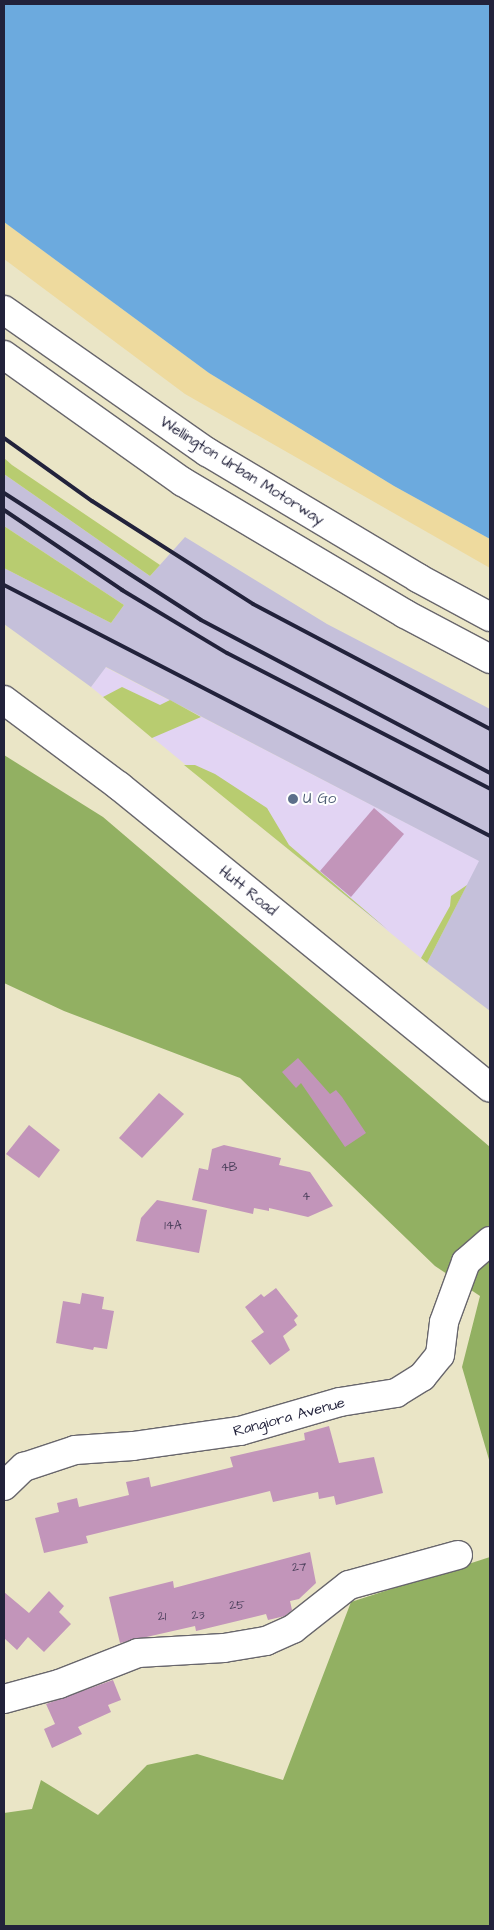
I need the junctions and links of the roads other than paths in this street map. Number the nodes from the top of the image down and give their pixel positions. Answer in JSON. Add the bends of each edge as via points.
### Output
{"nodes":[{"id":1,"x":4,"y":310,"type":"edge"},
{"id":2,"x":4,"y":356,"type":"edge"},
{"id":3,"x":490,"y":617,"type":"edge"},
{"id":4,"x":490,"y":659,"type":"edge"},
{"id":5,"x":4,"y":700,"type":"edge"},
{"id":6,"x":490,"y":1087,"type":"edge"},
{"id":7,"x":490,"y":1241,"type":"edge"},
{"id":8,"x":4,"y":1486,"type":"edge"},
{"id":9,"x":458,"y":1555,"type":"dead end"},
{"id":10,"x":4,"y":1699,"type":"edge"}],
"edges":[{"from":1,"to":3,"type":"main road","name":"Wellington Urban Motorway","via":[[207,452],[418,578]]},
{"from":2,"to":4,"type":"main road","via":[[183,482],[405,614]]},
{"from":5,"to":6,"type":"main road","name":"Hutt Road","via":[[119,786]]},
{"from":7,"to":8,"type":"main road","name":"Rangiora Avenue","via":[[466,1262],[444,1322],[440,1355],[422,1377],[396,1392],[340,1402],[240,1432],[74,1450],[24,1467]]},
{"from":9,"to":10,"type":"main road","via":[[349,1585],[293,1629],[266,1642],[138,1653],[60,1684]]}]}
